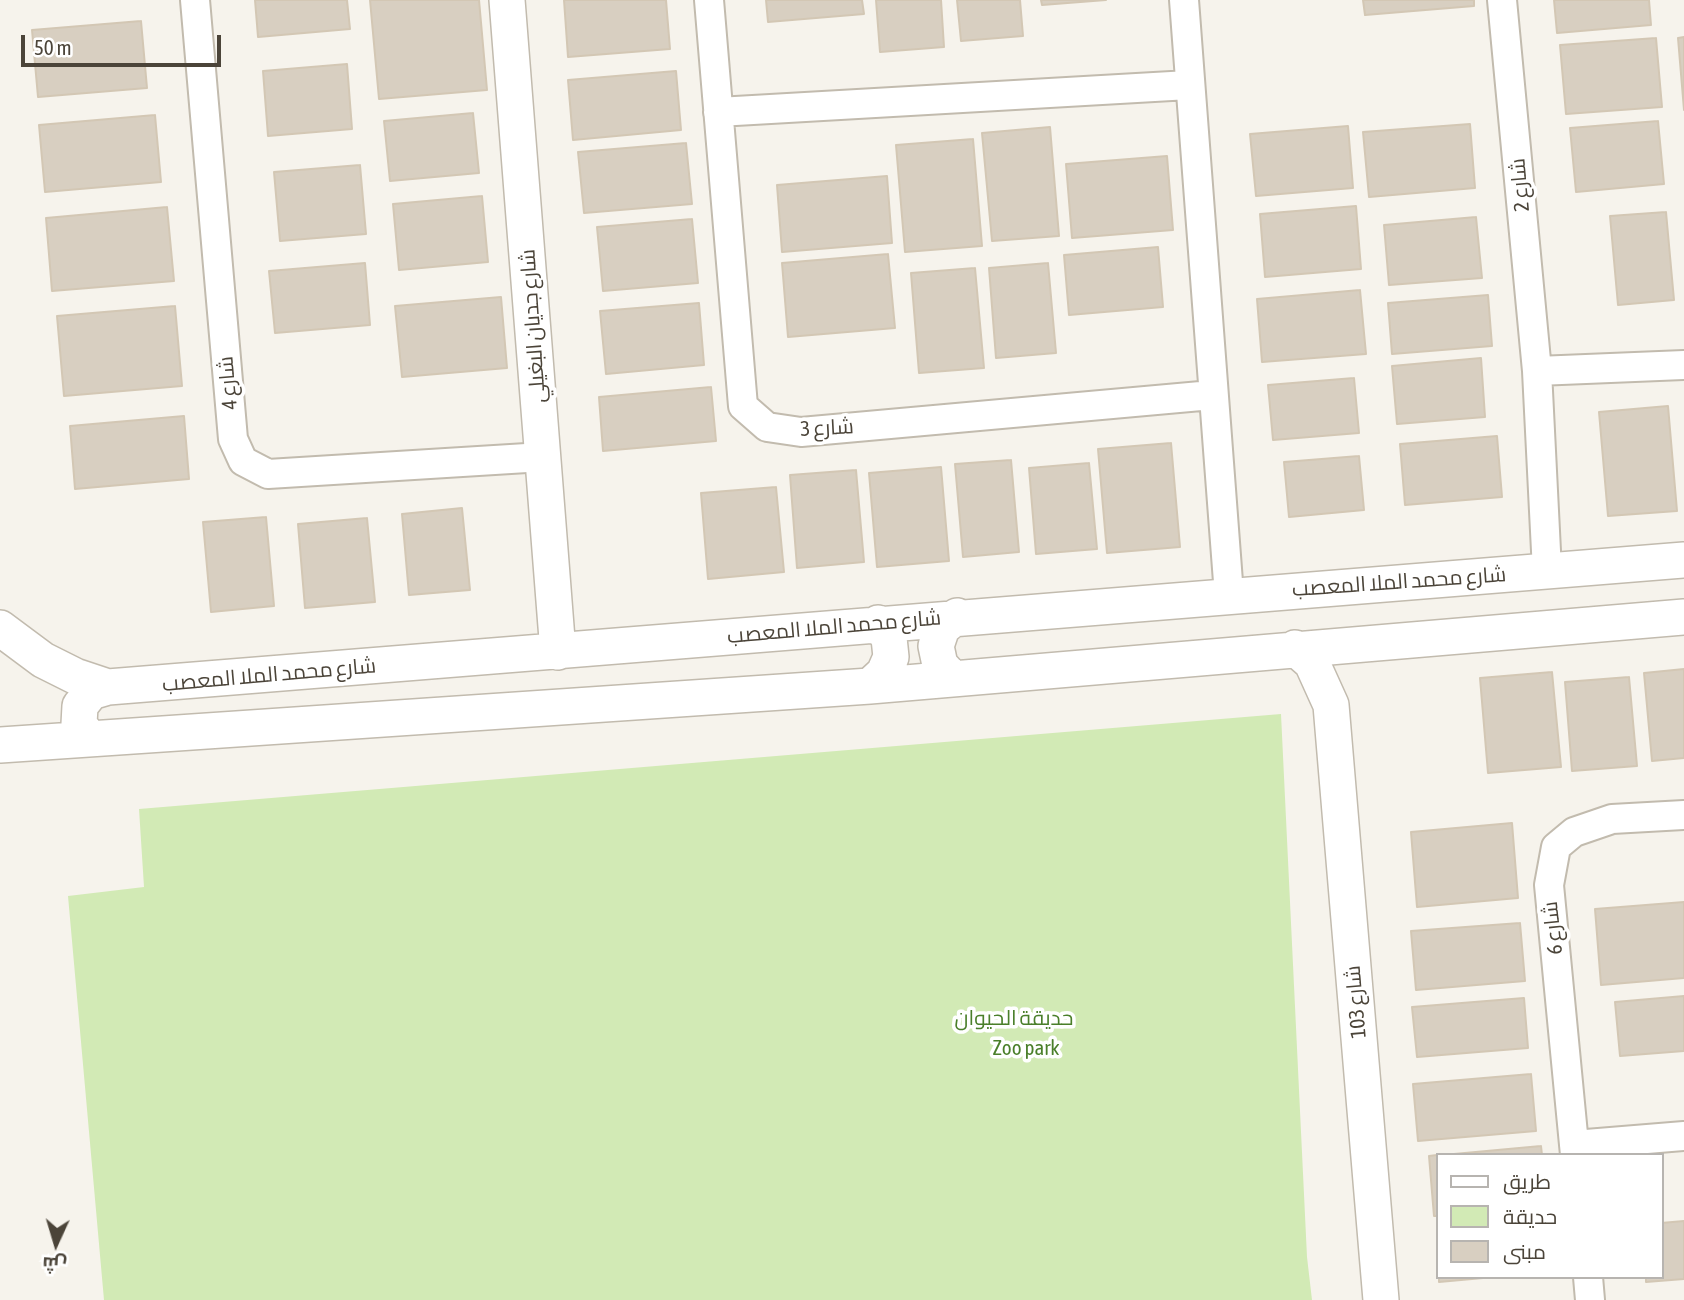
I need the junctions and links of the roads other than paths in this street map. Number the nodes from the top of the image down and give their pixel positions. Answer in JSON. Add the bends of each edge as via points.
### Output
{"nodes":[{"id":1,"x":195,"y":0,"type":"edge"},
{"id":2,"x":507,"y":0,"type":"edge"},
{"id":3,"x":709,"y":0,"type":"edge"},
{"id":4,"x":1184,"y":0,"type":"edge"},
{"id":5,"x":1502,"y":0,"type":"edge"},
{"id":6,"x":1189,"y":85,"type":"junction"},
{"id":7,"x":718,"y":112,"type":"junction"},
{"id":8,"x":1684,"y":365,"type":"edge"},
{"id":9,"x":1537,"y":371,"type":"junction"},
{"id":10,"x":1212,"y":395,"type":"junction"},
{"id":11,"x":543,"y":457,"type":"junction"},
{"id":12,"x":1684,"y":559,"type":"edge"},
{"id":13,"x":1548,"y":571,"type":"junction"},
{"id":14,"x":1229,"y":595,"type":"junction"},
{"id":15,"x":957,"y":616,"type":"junction"},
{"id":16,"x":1684,"y":617,"type":"edge"},
{"id":17,"x":878,"y":623,"type":"junction"},
{"id":18,"x":0,"y":628,"type":"edge"},
{"id":19,"x":1361,"y":644,"type":"junction"},
{"id":20,"x":1295,"y":649,"type":"junction"},
{"id":21,"x":558,"y":652,"type":"junction"},
{"id":22,"x":953,"y":679,"type":"junction"},
{"id":23,"x":870,"y":686,"type":"junction"},
{"id":24,"x":108,"y":687,"type":"junction"},
{"id":25,"x":1331,"y":705,"type":"junction"},
{"id":26,"x":89,"y":738,"type":"junction"},
{"id":27,"x":0,"y":745,"type":"edge"},
{"id":28,"x":1684,"y":815,"type":"edge"},
{"id":29,"x":1684,"y":1136,"type":"edge"},
{"id":30,"x":1574,"y":1150,"type":"edge"},
{"id":31,"x":1588,"y":1279,"type":"edge"},
{"id":32,"x":1381,"y":1300,"type":"edge"},
{"id":33,"x":1590,"y":1300,"type":"edge"}],
"edges":[{"from":1,"to":11,"type":"street","name":"شارع 4","via":[[233,439],[243,461],[268,474]]},
{"from":2,"to":11,"type":"street","name":"شارع جديان البغيلي"},
{"from":3,"to":7,"type":"street","name":"شارع 3"},
{"from":4,"to":6,"type":"street"},
{"from":5,"to":9,"type":"street","name":"شارع 2"},
{"from":6,"to":7,"type":"street"},
{"from":6,"to":10,"type":"street"},
{"from":7,"to":10,"type":"street","name":"شارع 3","via":[[743,406],[767,427],[801,432]]},
{"from":8,"to":9,"type":"street"},
{"from":9,"to":13,"type":"street","name":"شارع 2"},
{"from":10,"to":14,"type":"street"},
{"from":11,"to":21,"type":"street","name":"شارع جديان البغيلي"},
{"from":12,"to":13,"type":"street","name":"شارع محمد الملا المعصب"},
{"from":13,"to":14,"type":"street","name":"شارع محمد الملا المعصب"},
{"from":14,"to":15,"type":"street","name":"شارع محمد الملا المعصب"},
{"from":15,"to":17,"type":"street","name":"شارع محمد الملا المعصب"},
{"from":15,"to":22,"type":"street","via":[[942,628],[936,646],[940,665]]},
{"from":16,"to":19,"type":"street"},
{"from":17,"to":21,"type":"street","name":"شارع محمد الملا المعصب"},
{"from":17,"to":23,"type":"street","via":[[889,638],[891,657],[884,673]]},
{"from":18,"to":24,"type":"street","name":"شارع محمد الملا المعصب","via":[[43,660]]},
{"from":19,"to":20,"type":"street"},
{"from":19,"to":25,"type":"street","name":"شارع 103","via":[[1345,661]]},
{"from":20,"to":22,"type":"street"},
{"from":20,"to":25,"type":"street","name":"شارع 103","via":[[1312,663]]},
{"from":21,"to":24,"type":"street","name":"شارع محمد الملا المعصب"},
{"from":22,"to":23,"type":"street"},
{"from":23,"to":26,"type":"street"},
{"from":24,"to":26,"type":"street","via":[[91,692],[80,706],[79,724]]},
{"from":25,"to":32,"type":"street","name":"شارع 103"},
{"from":26,"to":27,"type":"street"},
{"from":28,"to":30,"type":"street","name":"شارع 6","via":[[1612,819],[1574,832],[1556,846],[1549,885]]},
{"from":29,"to":30,"type":"street","name":"شارع 6"},
{"from":31,"to":33,"type":"street"}]}
